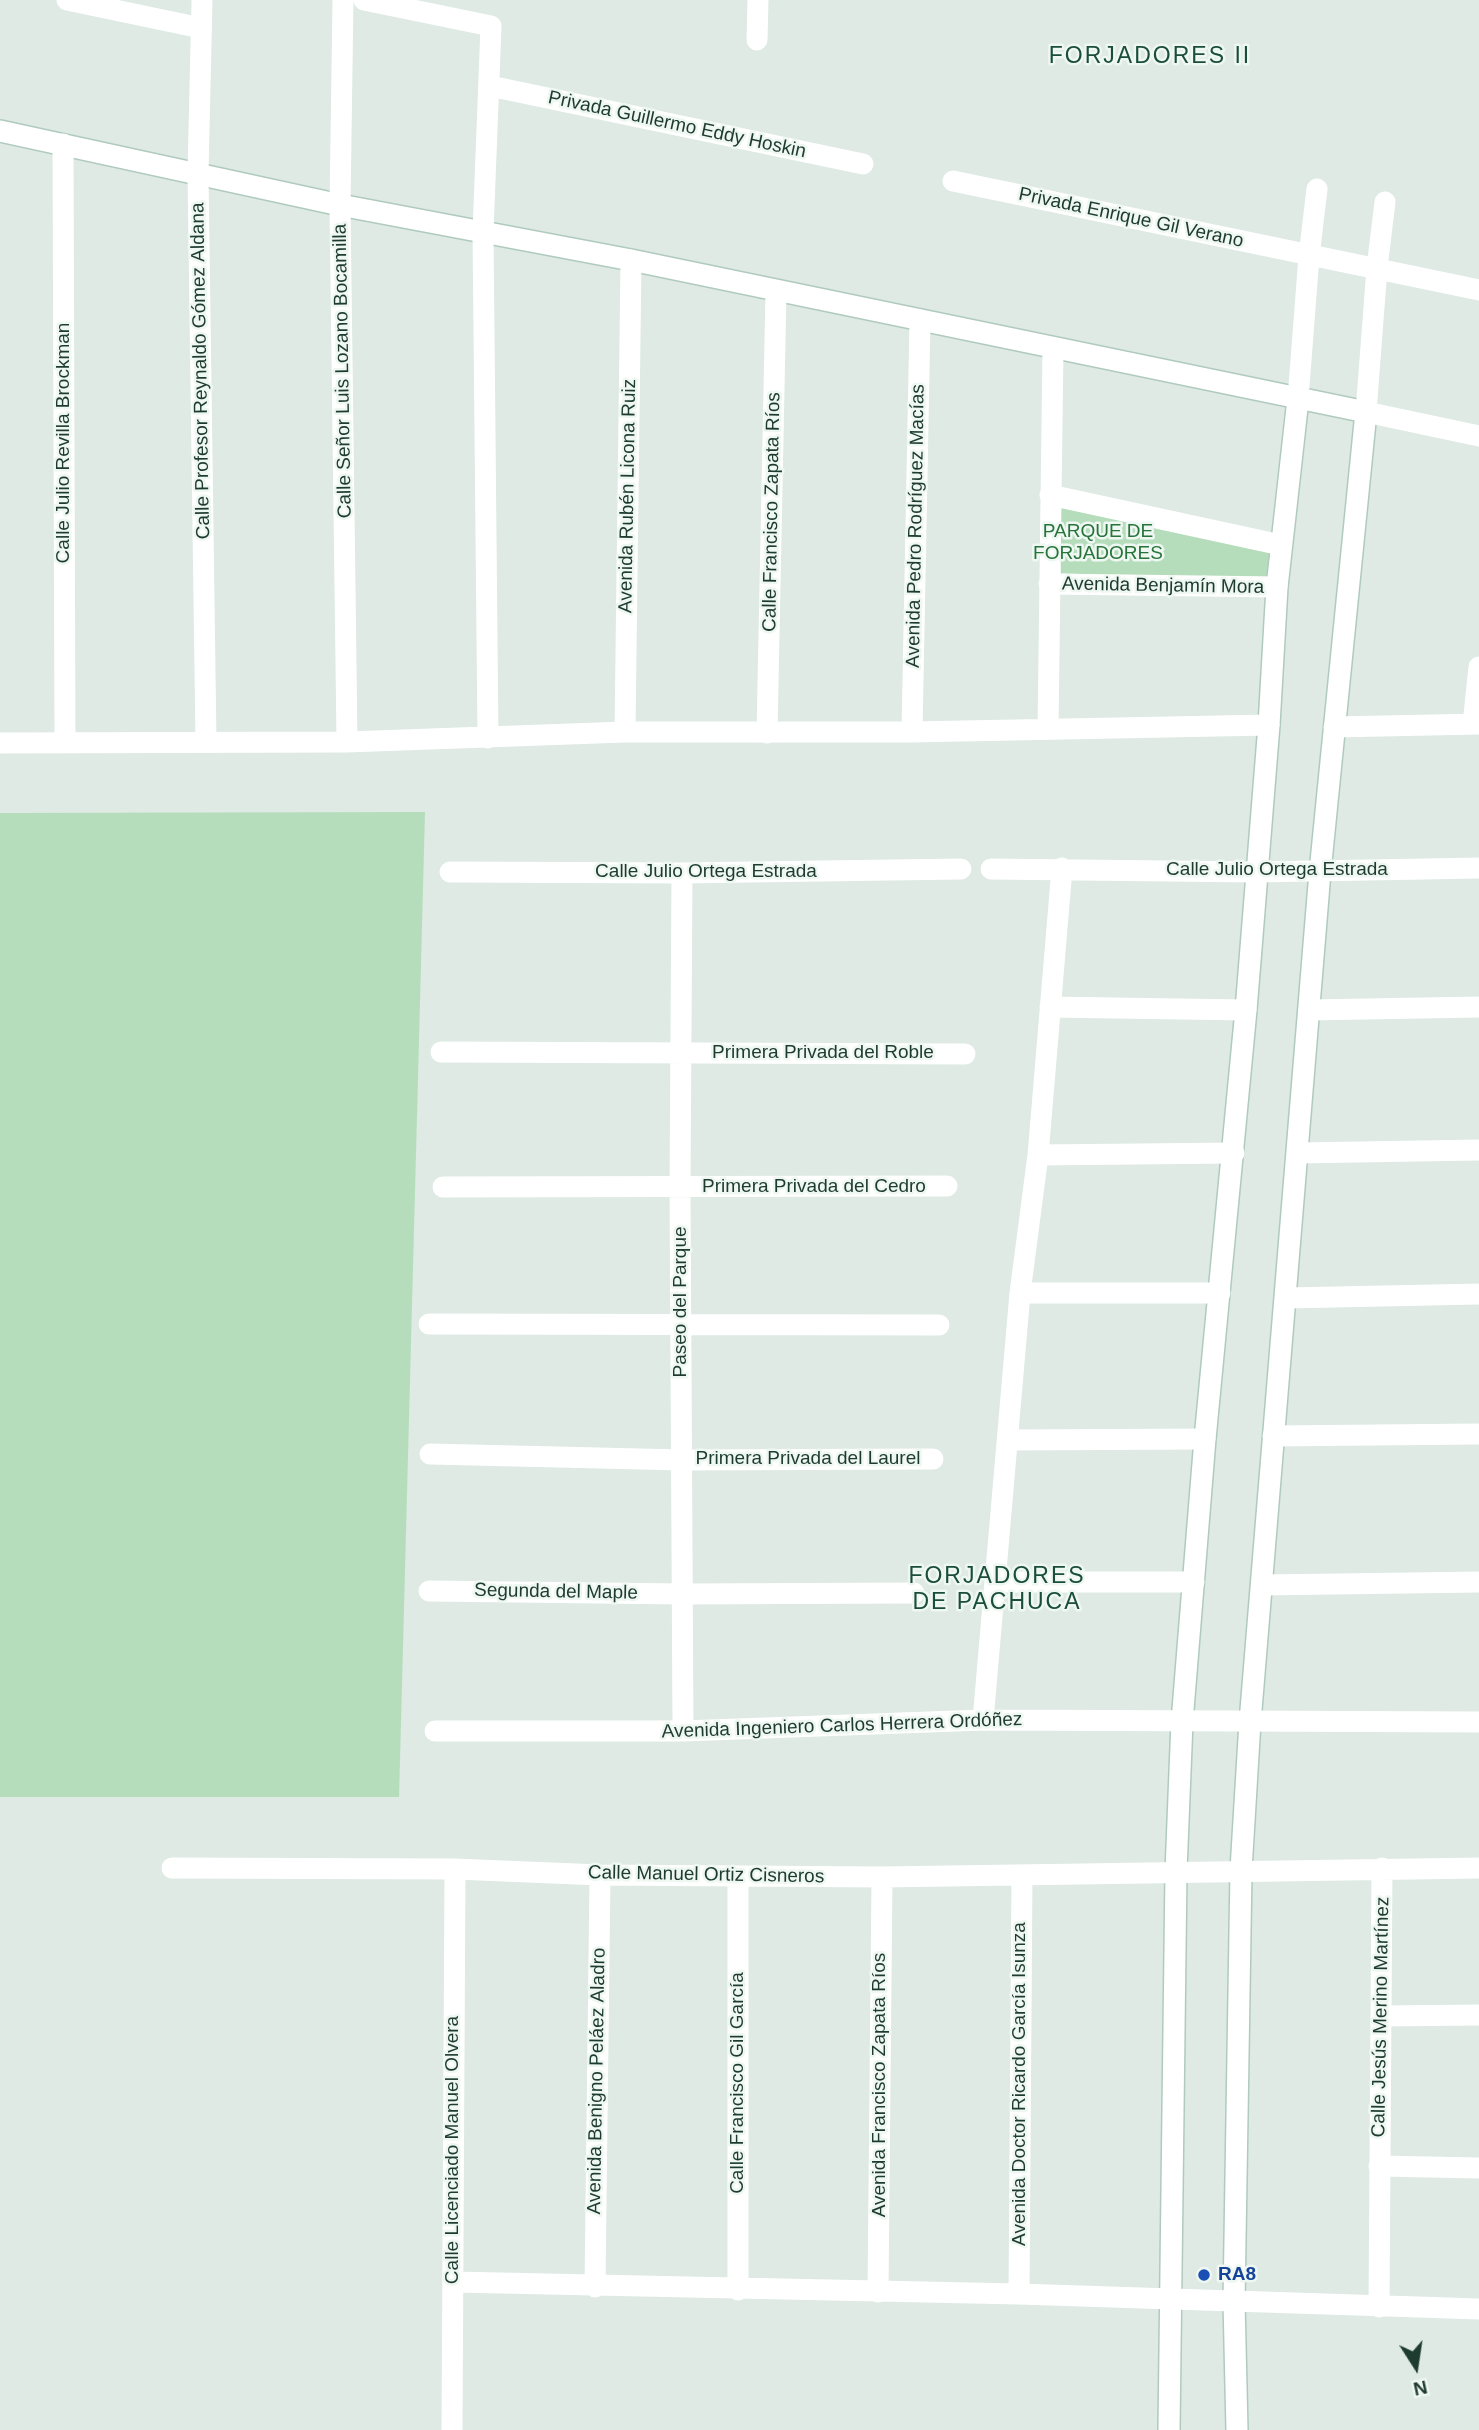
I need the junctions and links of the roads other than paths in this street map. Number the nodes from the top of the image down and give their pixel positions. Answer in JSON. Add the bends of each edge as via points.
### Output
{"nodes":[{"id":1,"x":67,"y":0,"type":"edge"},
{"id":2,"x":202,"y":0,"type":"edge"},
{"id":3,"x":343,"y":0,"type":"edge"},
{"id":4,"x":364,"y":0,"type":"edge"},
{"id":5,"x":758,"y":0,"type":"edge"},
{"id":6,"x":201,"y":28,"type":"junction"},
{"id":7,"x":757,"y":40,"type":"dead end"},
{"id":8,"x":490,"y":86,"type":"junction"},
{"id":9,"x":0,"y":131,"type":"edge"},
{"id":10,"x":63,"y":144,"type":"junction"},
{"id":11,"x":863,"y":164,"type":"dead end"},
{"id":12,"x":198,"y":173,"type":"junction"},
{"id":13,"x":953,"y":181,"type":"dead end"},
{"id":14,"x":1317,"y":189,"type":"dead end"},
{"id":15,"x":1385,"y":202,"type":"dead end"},
{"id":16,"x":340,"y":205,"type":"junction"},
{"id":17,"x":483,"y":232,"type":"junction"},
{"id":18,"x":1308,"y":256,"type":"junction"},
{"id":19,"x":631,"y":260,"type":"junction"},
{"id":20,"x":1377,"y":268,"type":"junction"},
{"id":21,"x":1479,"y":290,"type":"edge"},
{"id":22,"x":776,"y":291,"type":"junction"},
{"id":23,"x":920,"y":320,"type":"junction"},
{"id":24,"x":1053,"y":349,"type":"junction"},
{"id":25,"x":1298,"y":399,"type":"junction"},
{"id":26,"x":1366,"y":412,"type":"junction"},
{"id":27,"x":1479,"y":436,"type":"edge"},
{"id":28,"x":1050,"y":495,"type":"junction"},
{"id":29,"x":1281,"y":545,"type":"junction"},
{"id":30,"x":1049,"y":584,"type":"junction"},
{"id":31,"x":1277,"y":587,"type":"junction"},
{"id":32,"x":1479,"y":667,"type":"edge"},
{"id":33,"x":1476,"y":724,"type":"edge"},
{"id":34,"x":1269,"y":725,"type":"junction"},
{"id":35,"x":1334,"y":727,"type":"junction"},
{"id":36,"x":1048,"y":729,"type":"junction"},
{"id":37,"x":625,"y":732,"type":"junction"},
{"id":38,"x":912,"y":732,"type":"junction"},
{"id":39,"x":767,"y":733,"type":"junction"},
{"id":40,"x":488,"y":738,"type":"junction"},
{"id":41,"x":65,"y":742,"type":"junction"},
{"id":42,"x":206,"y":742,"type":"junction"},
{"id":43,"x":347,"y":742,"type":"junction"},
{"id":44,"x":0,"y":743,"type":"edge"},
{"id":45,"x":1062,"y":868,"type":"junction"},
{"id":46,"x":961,"y":869,"type":"dead end"},
{"id":47,"x":991,"y":869,"type":"dead end"},
{"id":48,"x":1479,"y":869,"type":"edge"},
{"id":49,"x":450,"y":872,"type":"dead end"},
{"id":50,"x":1256,"y":872,"type":"junction"},
{"id":51,"x":1320,"y":872,"type":"junction"},
{"id":52,"x":682,"y":873,"type":"junction"},
{"id":53,"x":1050,"y":1007,"type":"junction"},
{"id":54,"x":1479,"y":1007,"type":"edge"},
{"id":55,"x":1246,"y":1010,"type":"junction"},
{"id":56,"x":1308,"y":1010,"type":"junction"},
{"id":57,"x":441,"y":1052,"type":"dead end"},
{"id":58,"x":682,"y":1052,"type":"junction"},
{"id":59,"x":965,"y":1054,"type":"dead end"},
{"id":60,"x":1479,"y":1150,"type":"edge"},
{"id":61,"x":1234,"y":1153,"type":"junction"},
{"id":62,"x":1298,"y":1153,"type":"junction"},
{"id":63,"x":1038,"y":1155,"type":"junction"},
{"id":64,"x":947,"y":1186,"type":"dead end"},
{"id":65,"x":443,"y":1187,"type":"dead end"},
{"id":66,"x":680,"y":1188,"type":"junction"},
{"id":67,"x":1020,"y":1293,"type":"junction"},
{"id":68,"x":1220,"y":1293,"type":"junction"},
{"id":69,"x":1479,"y":1294,"type":"edge"},
{"id":70,"x":1286,"y":1298,"type":"junction"},
{"id":71,"x":429,"y":1324,"type":"dead end"},
{"id":72,"x":680,"y":1325,"type":"junction"},
{"id":73,"x":939,"y":1325,"type":"dead end"},
{"id":74,"x":1479,"y":1434,"type":"edge"},
{"id":75,"x":1273,"y":1436,"type":"junction"},
{"id":76,"x":1205,"y":1439,"type":"junction"},
{"id":77,"x":1008,"y":1440,"type":"junction"},
{"id":78,"x":430,"y":1454,"type":"dead end"},
{"id":79,"x":933,"y":1459,"type":"dead end"},
{"id":80,"x":682,"y":1460,"type":"junction"},
{"id":81,"x":995,"y":1582,"type":"junction"},
{"id":82,"x":1194,"y":1582,"type":"junction"},
{"id":83,"x":1479,"y":1582,"type":"edge"},
{"id":84,"x":1263,"y":1585,"type":"junction"},
{"id":85,"x":429,"y":1591,"type":"dead end"},
{"id":86,"x":914,"y":1593,"type":"dead end"},
{"id":87,"x":682,"y":1594,"type":"junction"},
{"id":88,"x":983,"y":1720,"type":"junction"},
{"id":89,"x":1182,"y":1722,"type":"junction"},
{"id":90,"x":1250,"y":1722,"type":"junction"},
{"id":91,"x":1479,"y":1722,"type":"edge"},
{"id":92,"x":435,"y":1731,"type":"dead end"},
{"id":93,"x":682,"y":1731,"type":"junction"},
{"id":94,"x":172,"y":1868,"type":"dead end"},
{"id":95,"x":1382,"y":1868,"type":"junction"},
{"id":96,"x":1479,"y":1868,"type":"edge"},
{"id":97,"x":455,"y":1870,"type":"junction"},
{"id":98,"x":1241,"y":1870,"type":"junction"},
{"id":99,"x":1175,"y":1871,"type":"junction"},
{"id":100,"x":600,"y":1875,"type":"junction"},
{"id":101,"x":1021,"y":1875,"type":"junction"},
{"id":102,"x":738,"y":1876,"type":"junction"},
{"id":103,"x":882,"y":1877,"type":"junction"},
{"id":104,"x":1479,"y":2015,"type":"edge"},
{"id":105,"x":1381,"y":2016,"type":"junction"},
{"id":106,"x":1379,"y":2166,"type":"junction"},
{"id":107,"x":1479,"y":2168,"type":"edge"},
{"id":108,"x":453,"y":2283,"type":"junction"},
{"id":109,"x":595,"y":2287,"type":"junction"},
{"id":110,"x":738,"y":2290,"type":"junction"},
{"id":111,"x":878,"y":2292,"type":"junction"},
{"id":112,"x":1019,"y":2294,"type":"junction"},
{"id":113,"x":1169,"y":2299,"type":"junction"},
{"id":114,"x":1234,"y":2301,"type":"junction"},
{"id":115,"x":1379,"y":2307,"type":"junction"},
{"id":116,"x":1479,"y":2309,"type":"edge"},
{"id":117,"x":452,"y":2430,"type":"edge"},
{"id":118,"x":1169,"y":2430,"type":"edge"},
{"id":119,"x":1237,"y":2430,"type":"edge"}],
"edges":[{"from":1,"to":6,"type":"street"},
{"from":2,"to":6,"type":"street","name":"Calle Profesor Reynaldo Gómez Aldana"},
{"from":3,"to":16,"type":"street","name":"Calle Señor Luis Lozano Bocamilla"},
{"from":4,"to":8,"type":"street","via":[[491,26]]},
{"from":5,"to":7,"type":"street"},
{"from":6,"to":12,"type":"street","name":"Calle Profesor Reynaldo Gómez Aldana"},
{"from":8,"to":11,"type":"street","name":"Privada Guillermo Eddy Hoskin"},
{"from":8,"to":17,"type":"street"},
{"from":9,"to":10,"type":"street"},
{"from":10,"to":12,"type":"street"},
{"from":10,"to":41,"type":"street","name":"Calle Julio Revilla Brockman"},
{"from":12,"to":16,"type":"street"},
{"from":12,"to":42,"type":"street","name":"Calle Profesor Reynaldo Gómez Aldana"},
{"from":13,"to":18,"type":"street","name":"Privada Enrique Gil Verano"},
{"from":14,"to":18,"type":"street"},
{"from":15,"to":20,"type":"street"},
{"from":16,"to":17,"type":"street"},
{"from":16,"to":43,"type":"street","name":"Calle Señor Luis Lozano Bocamilla"},
{"from":17,"to":19,"type":"street"},
{"from":17,"to":40,"type":"street"},
{"from":18,"to":20,"type":"street","name":"Privada Enrique Gil Verano"},
{"from":18,"to":25,"type":"street"},
{"from":19,"to":22,"type":"street"},
{"from":19,"to":37,"type":"street","name":"Avenida Rubén Licona Ruiz"},
{"from":20,"to":21,"type":"street","name":"Privada Enrique Gil Verano"},
{"from":20,"to":26,"type":"street"},
{"from":22,"to":23,"type":"street"},
{"from":22,"to":39,"type":"street","name":"Calle Francisco Zapata Ríos"},
{"from":23,"to":24,"type":"street"},
{"from":23,"to":38,"type":"street","name":"Avenida Pedro Rodríguez Macías"},
{"from":24,"to":25,"type":"street"},
{"from":24,"to":28,"type":"street"},
{"from":25,"to":26,"type":"street"},
{"from":25,"to":29,"type":"street"},
{"from":26,"to":27,"type":"street"},
{"from":26,"to":35,"type":"street"},
{"from":28,"to":29,"type":"street"},
{"from":28,"to":30,"type":"street"},
{"from":29,"to":31,"type":"street"},
{"from":30,"to":31,"type":"street","name":"Avenida Benjamín Mora"},
{"from":30,"to":36,"type":"street"},
{"from":31,"to":34,"type":"street"},
{"from":32,"to":33,"type":"street"},
{"from":33,"to":35,"type":"street"},
{"from":34,"to":36,"type":"street"},
{"from":34,"to":50,"type":"street"},
{"from":35,"to":51,"type":"street"},
{"from":36,"to":38,"type":"street"},
{"from":37,"to":39,"type":"street"},
{"from":37,"to":40,"type":"street"},
{"from":38,"to":39,"type":"street"},
{"from":40,"to":43,"type":"street"},
{"from":41,"to":42,"type":"street"},
{"from":41,"to":44,"type":"street"},
{"from":42,"to":43,"type":"street"},
{"from":45,"to":47,"type":"street","name":"Calle Julio Ortega Estrada"},
{"from":45,"to":50,"type":"street","name":"Calle Julio Ortega Estrada"},
{"from":45,"to":53,"type":"street"},
{"from":46,"to":52,"type":"street","name":"Calle Julio Ortega Estrada"},
{"from":48,"to":51,"type":"street","name":"Calle Julio Ortega Estrada"},
{"from":49,"to":52,"type":"street","name":"Calle Julio Ortega Estrada"},
{"from":50,"to":51,"type":"street","name":"Calle Julio Ortega Estrada"},
{"from":50,"to":55,"type":"street"},
{"from":51,"to":56,"type":"street"},
{"from":52,"to":58,"type":"street","name":"Paseo del Parque"},
{"from":53,"to":55,"type":"street"},
{"from":53,"to":63,"type":"street"},
{"from":54,"to":56,"type":"street"},
{"from":55,"to":61,"type":"street"},
{"from":56,"to":62,"type":"street"},
{"from":57,"to":58,"type":"street","name":"Primera Privada del Roble"},
{"from":58,"to":59,"type":"street","name":"Primera Privada del Roble"},
{"from":58,"to":66,"type":"street","name":"Paseo del Parque"},
{"from":60,"to":62,"type":"street"},
{"from":61,"to":63,"type":"street"},
{"from":61,"to":68,"type":"street"},
{"from":62,"to":70,"type":"street"},
{"from":63,"to":67,"type":"street"},
{"from":64,"to":66,"type":"street","name":"Primera Privada del Cedro"},
{"from":65,"to":66,"type":"street","name":"Primera Privada del Cedro"},
{"from":66,"to":72,"type":"street","name":"Paseo del Parque"},
{"from":67,"to":68,"type":"street"},
{"from":67,"to":77,"type":"street"},
{"from":68,"to":76,"type":"street"},
{"from":69,"to":70,"type":"street"},
{"from":70,"to":75,"type":"street"},
{"from":71,"to":72,"type":"street"},
{"from":72,"to":73,"type":"street"},
{"from":72,"to":80,"type":"street","name":"Paseo del Parque"},
{"from":74,"to":75,"type":"street"},
{"from":75,"to":84,"type":"street"},
{"from":76,"to":77,"type":"street"},
{"from":76,"to":82,"type":"street"},
{"from":77,"to":81,"type":"street"},
{"from":78,"to":80,"type":"street","name":"Primera Privada del Laurel"},
{"from":79,"to":80,"type":"street","name":"Primera Privada del Laurel"},
{"from":80,"to":87,"type":"street","name":"Paseo del Parque"},
{"from":81,"to":82,"type":"street"},
{"from":81,"to":88,"type":"street"},
{"from":82,"to":89,"type":"street"},
{"from":83,"to":84,"type":"street"},
{"from":84,"to":90,"type":"street"},
{"from":85,"to":87,"type":"street","name":"Segunda del Maple"},
{"from":86,"to":87,"type":"street","name":"Segunda del Maple"},
{"from":87,"to":93,"type":"street","name":"Paseo del Parque"},
{"from":88,"to":89,"type":"street","name":"Avenida Ingeniero Carlos Herrera Ordóñez"},
{"from":88,"to":93,"type":"street","name":"Avenida Ingeniero Carlos Herrera Ordóñez"},
{"from":89,"to":90,"type":"street","name":"Avenida Ingeniero Carlos Herrera Ordóñez"},
{"from":89,"to":99,"type":"street"},
{"from":90,"to":91,"type":"street","name":"Avenida Ingeniero Carlos Herrera Ordóñez"},
{"from":90,"to":98,"type":"street"},
{"from":92,"to":93,"type":"street","name":"Avenida Ingeniero Carlos Herrera Ordóñez"},
{"from":94,"to":97,"type":"street","name":"Calle Manuel Ortiz Cisneros"},
{"from":95,"to":96,"type":"street","name":"Calle Manuel Ortiz Cisneros"},
{"from":95,"to":98,"type":"street","name":"Calle Manuel Ortiz Cisneros"},
{"from":95,"to":105,"type":"street","name":"Calle Jesús Merino Martínez"},
{"from":97,"to":100,"type":"street","name":"Calle Manuel Ortiz Cisneros"},
{"from":97,"to":108,"type":"street","name":"Calle Licenciado Manuel Olvera"},
{"from":98,"to":99,"type":"street","name":"Calle Manuel Ortiz Cisneros"},
{"from":98,"to":114,"type":"street"},
{"from":99,"to":101,"type":"street","name":"Calle Manuel Ortiz Cisneros"},
{"from":99,"to":113,"type":"street"},
{"from":100,"to":102,"type":"street","name":"Calle Manuel Ortiz Cisneros"},
{"from":100,"to":109,"type":"street","name":"Avenida Benigno Peláez Aladro"},
{"from":101,"to":103,"type":"street","name":"Calle Manuel Ortiz Cisneros"},
{"from":101,"to":112,"type":"street","name":"Avenida Doctor Ricardo García Isunza"},
{"from":102,"to":103,"type":"street","name":"Calle Manuel Ortiz Cisneros"},
{"from":102,"to":110,"type":"street","name":"Calle Francisco Gil García"},
{"from":103,"to":111,"type":"street","name":"Avenida Francisco Zapata Ríos"},
{"from":104,"to":105,"type":"street"},
{"from":105,"to":106,"type":"street","name":"Calle Jesús Merino Martínez"},
{"from":106,"to":107,"type":"street"},
{"from":106,"to":115,"type":"street","name":"Calle Jesús Merino Martínez"},
{"from":108,"to":109,"type":"street"},
{"from":108,"to":117,"type":"street","name":"Calle Licenciado Manuel Olvera"},
{"from":109,"to":110,"type":"street"},
{"from":110,"to":111,"type":"street"},
{"from":111,"to":112,"type":"street"},
{"from":112,"to":113,"type":"street"},
{"from":113,"to":114,"type":"street"},
{"from":113,"to":118,"type":"street"},
{"from":114,"to":115,"type":"street"},
{"from":114,"to":119,"type":"street"},
{"from":115,"to":116,"type":"street"}]}
